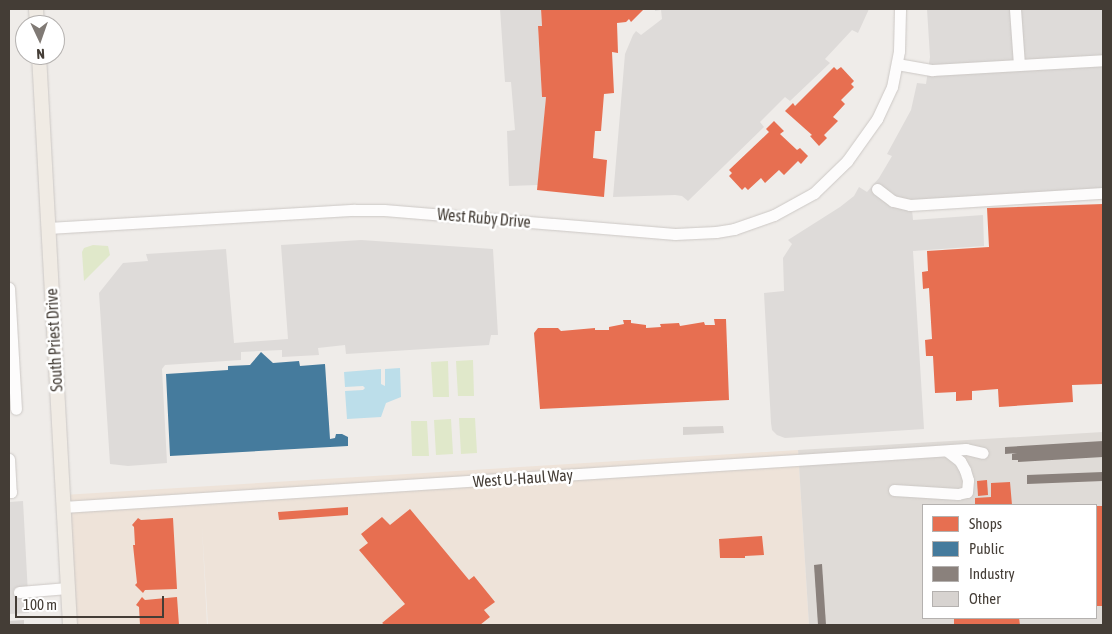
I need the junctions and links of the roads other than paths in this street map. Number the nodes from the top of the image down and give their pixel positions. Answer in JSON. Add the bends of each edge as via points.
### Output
{"nodes":[{"id":1,"x":900,"y":9,"type":"edge"},
{"id":2,"x":1015,"y":9,"type":"edge"},
{"id":3,"x":1103,"y":60,"type":"edge"},
{"id":4,"x":897,"y":64,"type":"junction"},
{"id":5,"x":40,"y":65,"type":"edge"},
{"id":6,"x":1019,"y":65,"type":"junction"},
{"id":7,"x":877,"y":189,"type":"dead end"},
{"id":8,"x":1103,"y":193,"type":"edge"},
{"id":9,"x":48,"y":228,"type":"junction"},
{"id":10,"x":9,"y":288,"type":"edge"},
{"id":11,"x":16,"y":409,"type":"dead end"},
{"id":12,"x":947,"y":451,"type":"junction"},
{"id":13,"x":983,"y":452,"type":"dead end"},
{"id":14,"x":9,"y":459,"type":"edge"},
{"id":15,"x":894,"y":490,"type":"dead end"},
{"id":16,"x":9,"y":492,"type":"edge"},
{"id":17,"x":64,"y":507,"type":"junction"},
{"id":18,"x":68,"y":588,"type":"junction"},
{"id":19,"x":19,"y":592,"type":"dead end"},
{"id":20,"x":70,"y":625,"type":"edge"}],
"edges":[{"from":1,"to":4,"type":"street","name":"West Ruby Drive"},
{"from":2,"to":6,"type":"street"},
{"from":3,"to":6,"type":"street"},
{"from":4,"to":6,"type":"street","via":[[932,70]]},
{"from":4,"to":9,"type":"street","name":"West Ruby Drive","via":[[892,87],[877,119],[847,162],[814,193],[774,215],[734,229],[675,234],[384,210]]},
{"from":5,"to":9,"type":"main road","name":"South Priest Drive"},
{"from":7,"to":8,"type":"street","via":[[893,201],[910,205]]},
{"from":9,"to":17,"type":"main road","name":"South Priest Drive"},
{"from":10,"to":11,"type":"street"},
{"from":12,"to":13,"type":"street","name":"West U-Haul Way"},
{"from":12,"to":15,"type":"street","via":[[960,461],[965,470],[967,492]]},
{"from":12,"to":17,"type":"street","name":"West U-Haul Way"},
{"from":14,"to":16,"type":"street"},
{"from":17,"to":18,"type":"main road","name":"South Priest Drive"},
{"from":18,"to":19,"type":"street"},
{"from":18,"to":20,"type":"main road","name":"South Priest Drive"}]}
